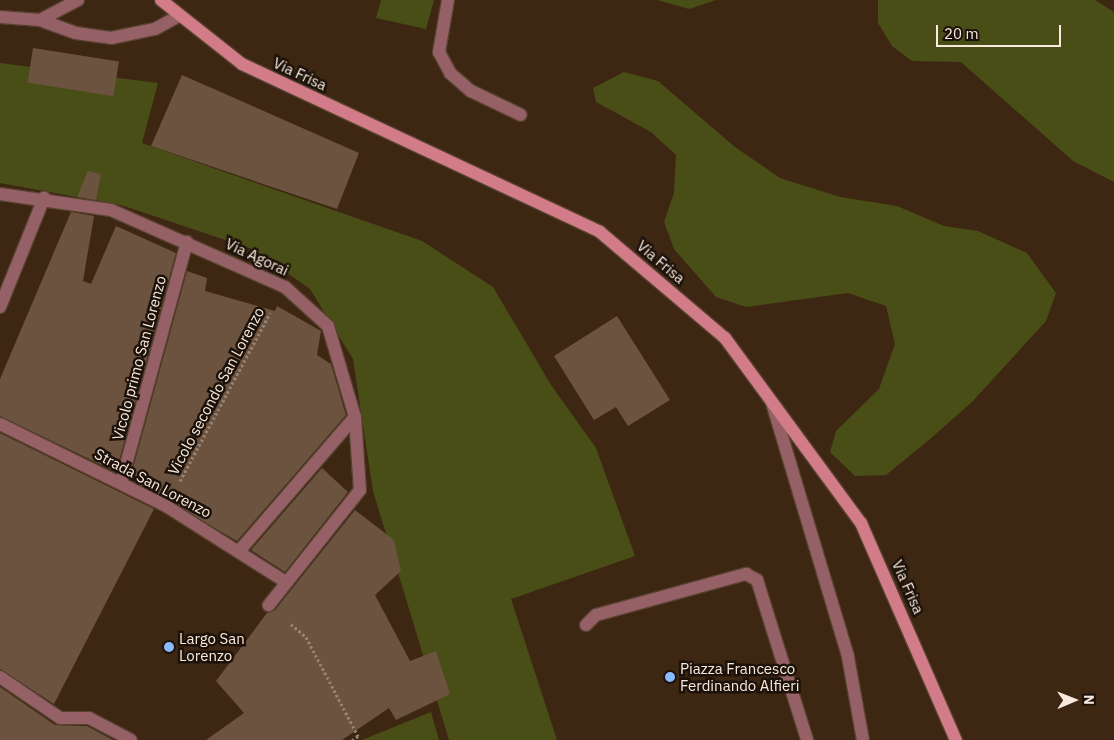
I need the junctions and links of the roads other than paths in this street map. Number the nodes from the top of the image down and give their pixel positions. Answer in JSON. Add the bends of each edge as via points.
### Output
{"nodes":[{"id":1,"x":78,"y":0,"type":"edge"},
{"id":2,"x":161,"y":0,"type":"edge"},
{"id":3,"x":448,"y":0,"type":"edge"},
{"id":4,"x":0,"y":17,"type":"edge"},
{"id":5,"x":177,"y":17,"type":"junction"},
{"id":6,"x":40,"y":20,"type":"junction"},
{"id":7,"x":521,"y":115,"type":"dead end"},
{"id":8,"x":0,"y":194,"type":"edge"},
{"id":9,"x":44,"y":198,"type":"junction"},
{"id":10,"x":187,"y":242,"type":"junction"},
{"id":11,"x":0,"y":307,"type":"edge"},
{"id":12,"x":771,"y":400,"type":"junction"},
{"id":13,"x":355,"y":417,"type":"junction"},
{"id":14,"x":0,"y":424,"type":"edge"},
{"id":15,"x":122,"y":483,"type":"junction"},
{"id":16,"x":240,"y":550,"type":"junction"},
{"id":17,"x":284,"y":581,"type":"junction"},
{"id":18,"x":269,"y":605,"type":"dead end"},
{"id":19,"x":586,"y":625,"type":"dead end"},
{"id":20,"x":0,"y":677,"type":"edge"},
{"id":21,"x":131,"y":740,"type":"edge"},
{"id":22,"x":807,"y":740,"type":"edge"},
{"id":23,"x":863,"y":740,"type":"edge"},
{"id":24,"x":956,"y":740,"type":"edge"}],
"edges":[{"from":1,"to":6,"type":"street"},
{"from":2,"to":5,"type":"street","name":"Via Frisa"},
{"from":3,"to":7,"type":"street","via":[[439,52],[450,73],[471,91]]},
{"from":4,"to":6,"type":"street"},
{"from":5,"to":6,"type":"street","via":[[155,29],[111,38],[76,33]]},
{"from":5,"to":12,"type":"street","name":"Via Frisa","via":[[242,64],[600,232],[726,338]]},
{"from":8,"to":9,"type":"street","name":"Via Agorai"},
{"from":9,"to":10,"type":"street","name":"Via Agorai","via":[[111,210]]},
{"from":9,"to":11,"type":"street"},
{"from":10,"to":13,"type":"street","name":"Via Agorai","via":[[285,286],[328,326]]},
{"from":10,"to":15,"type":"street","name":"Vicolo primo San Lorenzo"},
{"from":12,"to":23,"type":"street","via":[[848,657]]},
{"from":12,"to":24,"type":"street","name":"Via Frisa","via":[[861,523]]},
{"from":13,"to":16,"type":"street"},
{"from":13,"to":17,"type":"street","name":"Via Agorai","via":[[360,490]]},
{"from":14,"to":15,"type":"street","name":"Strada San Lorenzo"},
{"from":15,"to":16,"type":"street","name":"Strada San Lorenzo"},
{"from":16,"to":17,"type":"street","name":"Strada San Lorenzo"},
{"from":17,"to":18,"type":"street"},
{"from":19,"to":22,"type":"street","via":[[596,615],[746,574],[758,580]]},
{"from":20,"to":21,"type":"street","via":[[60,718],[90,718]]}]}
